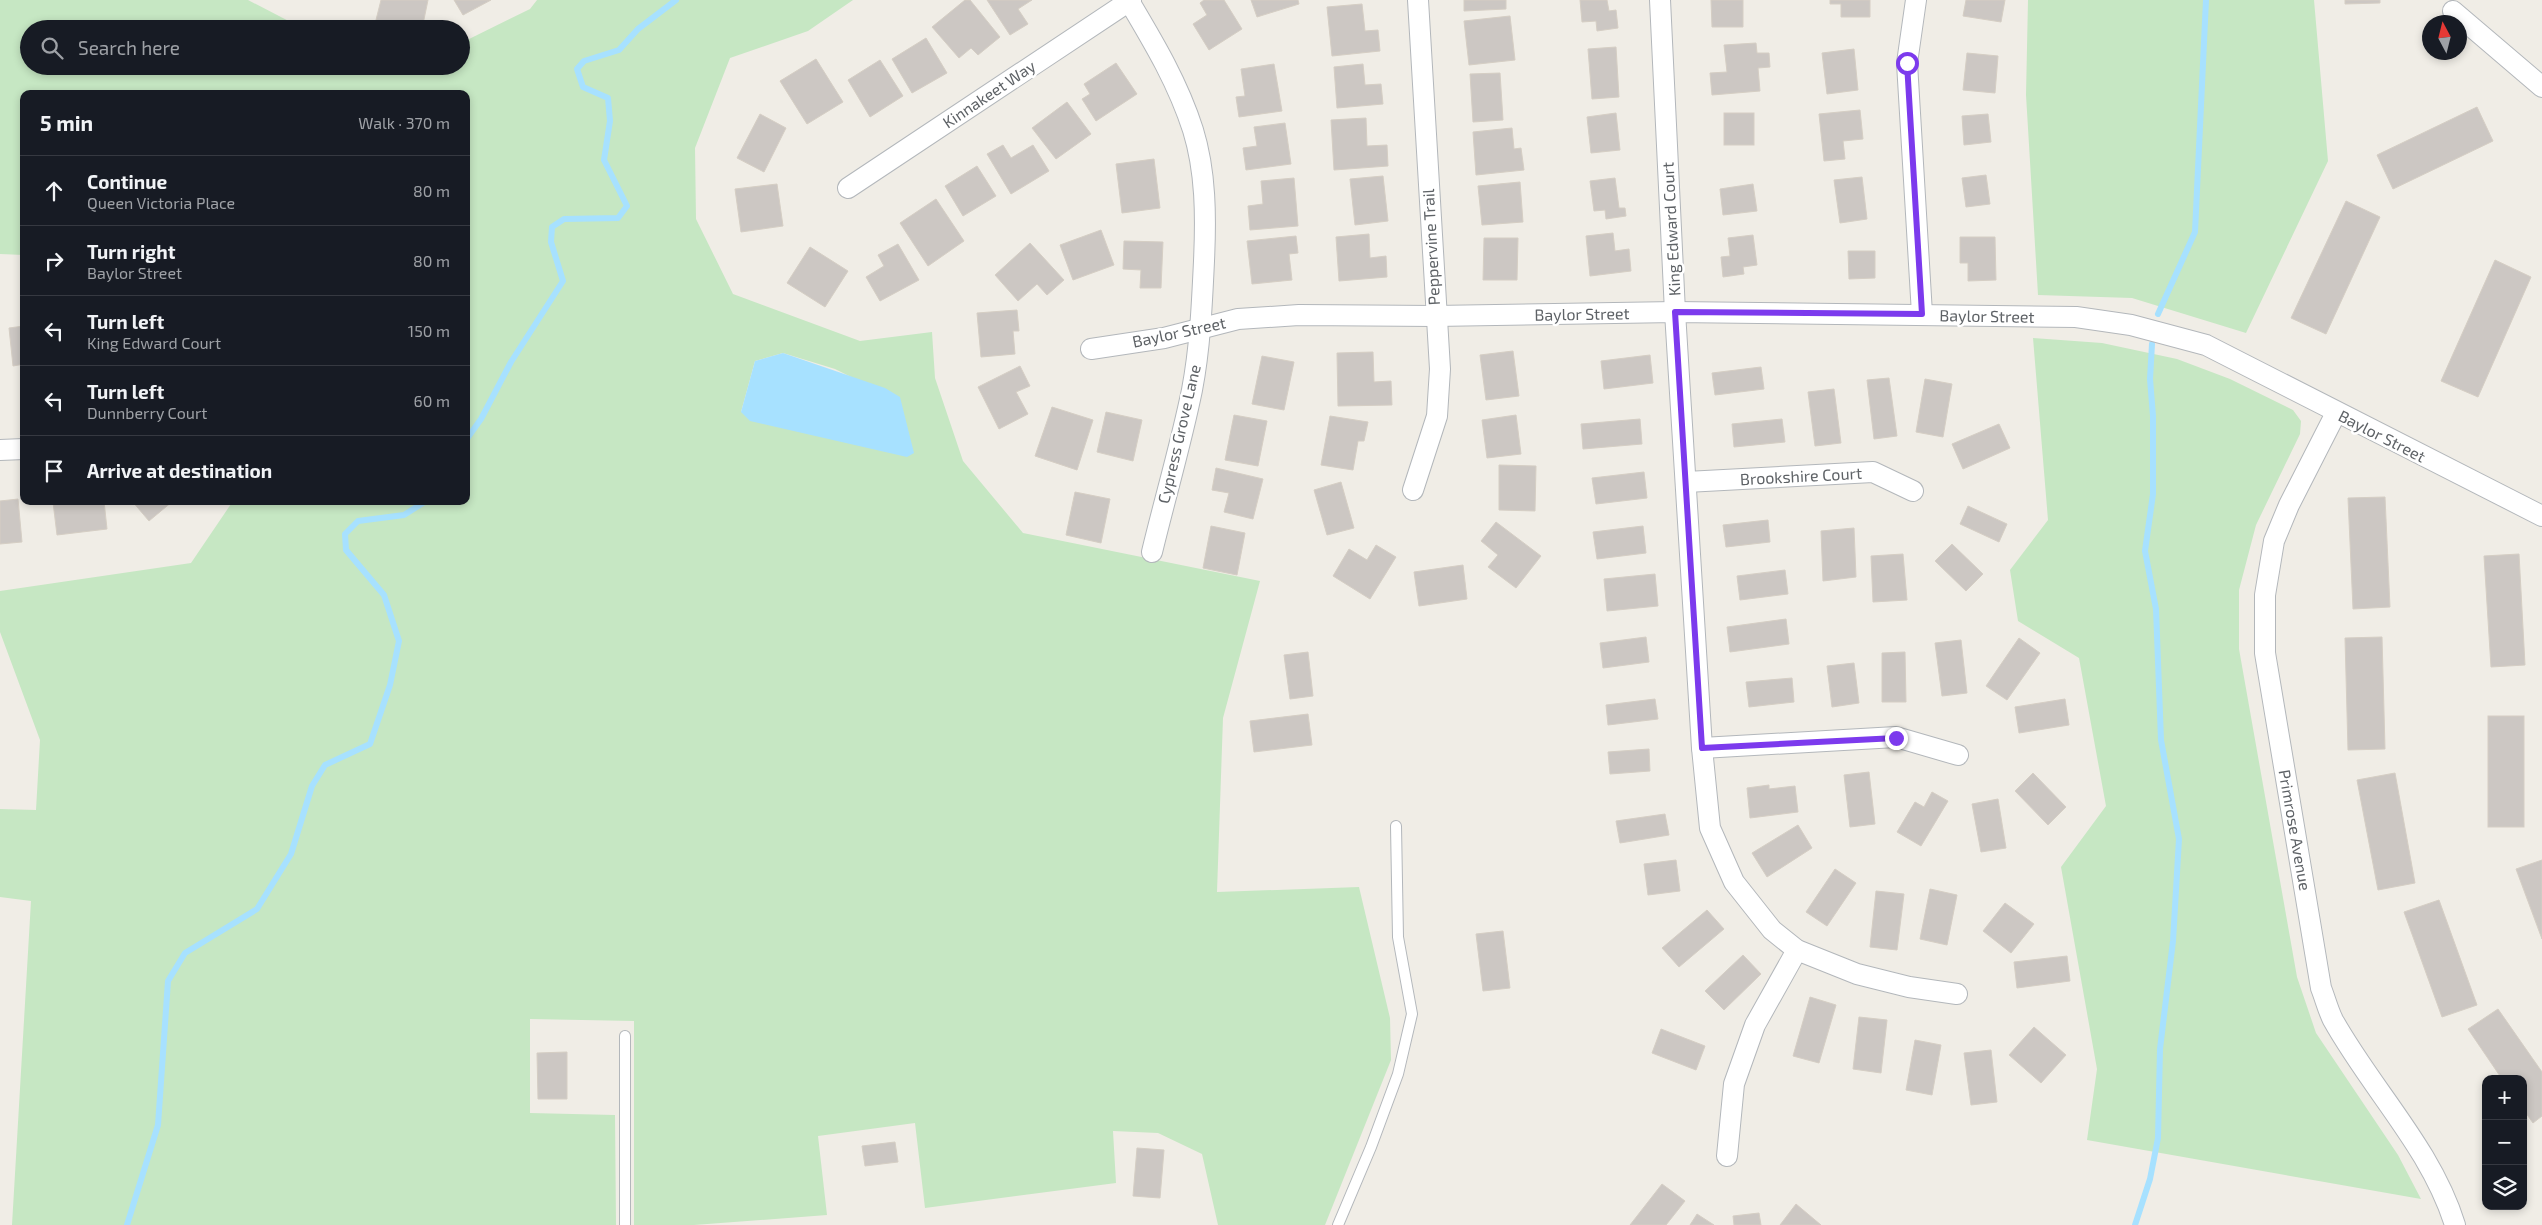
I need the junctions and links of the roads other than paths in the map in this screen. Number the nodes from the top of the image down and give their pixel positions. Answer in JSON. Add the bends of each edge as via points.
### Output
{"nodes":[{"id":1,"x":1130,"y":0,"type":"edge"},
{"id":2,"x":1418,"y":0,"type":"edge"},
{"id":3,"x":1660,"y":0,"type":"edge"},
{"id":4,"x":1916,"y":0,"type":"edge"},
{"id":5,"x":2453,"y":11,"type":"dead end"},
{"id":6,"x":2542,"y":87,"type":"edge"},
{"id":7,"x":848,"y":188,"type":"dead end"},
{"id":8,"x":1675,"y":312,"type":"junction"},
{"id":9,"x":1922,"y":314,"type":"junction"},
{"id":10,"x":1435,"y":316,"type":"junction"},
{"id":11,"x":1201,"y":328,"type":"junction"},
{"id":12,"x":1091,"y":349,"type":"dead end"},
{"id":13,"x":2336,"y":413,"type":"junction"},
{"id":14,"x":20,"y":449,"type":"edge"},
{"id":15,"x":0,"y":450,"type":"edge"},
{"id":16,"x":1686,"y":482,"type":"junction"},
{"id":17,"x":1414,"y":490,"type":"dead end"},
{"id":18,"x":1912,"y":490,"type":"dead end"},
{"id":19,"x":2542,"y":516,"type":"edge"},
{"id":20,"x":1152,"y":552,"type":"dead end"},
{"id":21,"x":1702,"y":748,"type":"junction"},
{"id":22,"x":1958,"y":755,"type":"dead end"},
{"id":23,"x":1396,"y":826,"type":"dead end"},
{"id":24,"x":1797,"y":950,"type":"junction"},
{"id":25,"x":1957,"y":994,"type":"dead end"},
{"id":26,"x":625,"y":1036,"type":"dead end"},
{"id":27,"x":1727,"y":1156,"type":"dead end"},
{"id":28,"x":625,"y":1225,"type":"edge"},
{"id":29,"x":1338,"y":1225,"type":"edge"},
{"id":30,"x":2455,"y":1225,"type":"edge"}],
"edges":[{"from":1,"to":7,"type":"street","name":"Kinnakeet Way"},
{"from":1,"to":11,"type":"street","name":"Cypress Grove Lane","via":[[1179,91],[1202,171],[1205,225]]},
{"from":2,"to":10,"type":"street","name":"Peppervine Trail"},
{"from":3,"to":8,"type":"street","name":"King Edward Court"},
{"from":4,"to":9,"type":"street","via":[[1907,63]]},
{"from":5,"to":6,"type":"street"},
{"from":8,"to":9,"type":"street","name":"Baylor Street"},
{"from":8,"to":10,"type":"street","name":"Baylor Street"},
{"from":8,"to":16,"type":"street","name":"King Edward Court"},
{"from":9,"to":13,"type":"street","name":"Baylor Street","via":[[2076,317],[2131,324],[2206,345]]},
{"from":10,"to":11,"type":"street","name":"Baylor Street","via":[[1299,315],[1238,319]]},
{"from":10,"to":17,"type":"street","name":"Peppervine Trail","via":[[1440,369],[1437,416]]},
{"from":11,"to":12,"type":"street","name":"Baylor Street","via":[[1164,338]]},
{"from":11,"to":20,"type":"street","name":"Cypress Grove Lane","via":[[1192,389]]},
{"from":13,"to":19,"type":"street","name":"Baylor Street"},
{"from":13,"to":30,"type":"street","name":"Primrose Avenue","via":[[2274,541],[2265,595],[2265,653],[2321,988],[2332,1019],[2426,1160],[2447,1198]]},
{"from":14,"to":15,"type":"street"},
{"from":16,"to":18,"type":"street","name":"Brookshire Court","via":[[1873,472]]},
{"from":16,"to":21,"type":"street","name":"King Edward Court"},
{"from":21,"to":22,"type":"street","via":[[1896,738]]},
{"from":21,"to":24,"type":"street","name":"King Edward Court","via":[[1710,828],[1734,882],[1772,930]]},
{"from":23,"to":29,"type":"lane","via":[[1398,937],[1412,1014],[1398,1074]]},
{"from":24,"to":25,"type":"street","name":"King Edward Court","via":[[1857,974],[1909,987]]},
{"from":24,"to":27,"type":"street","via":[[1755,1025],[1734,1084]]},
{"from":26,"to":28,"type":"lane"}]}
